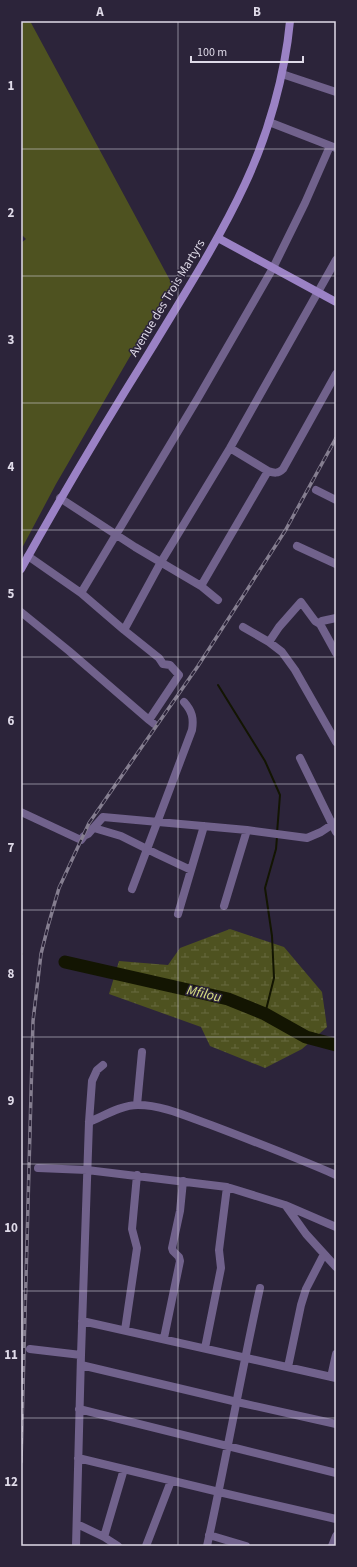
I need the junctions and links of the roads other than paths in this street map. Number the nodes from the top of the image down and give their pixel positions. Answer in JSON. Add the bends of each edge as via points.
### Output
{"nodes":[{"id":1,"x":290,"y":21,"type":"edge"},
{"id":2,"x":282,"y":74,"type":"junction"},
{"id":3,"x":336,"y":92,"type":"edge"},
{"id":4,"x":268,"y":122,"type":"junction"},
{"id":5,"x":333,"y":147,"type":"edge"},
{"id":6,"x":218,"y":238,"type":"junction"},
{"id":7,"x":336,"y":260,"type":"edge"},
{"id":8,"x":273,"y":268,"type":"junction"},
{"id":9,"x":319,"y":292,"type":"junction"},
{"id":10,"x":336,"y":302,"type":"edge"},
{"id":11,"x":336,"y":374,"type":"edge"},
{"id":12,"x":230,"y":448,"type":"junction"},
{"id":13,"x":268,"y":471,"type":"junction"},
{"id":14,"x":316,"y":490,"type":"dead end"},
{"id":15,"x":60,"y":498,"type":"junction"},
{"id":16,"x":336,"y":500,"type":"edge"},
{"id":17,"x":117,"y":535,"type":"junction"},
{"id":18,"x":297,"y":546,"type":"dead end"},
{"id":19,"x":28,"y":556,"type":"junction"},
{"id":20,"x":161,"y":562,"type":"junction"},
{"id":21,"x":336,"y":564,"type":"edge"},
{"id":22,"x":21,"y":569,"type":"edge"},
{"id":23,"x":201,"y":586,"type":"junction"},
{"id":24,"x":81,"y":593,"type":"junction"},
{"id":25,"x":218,"y":600,"type":"dead end"},
{"id":26,"x":21,"y":612,"type":"edge"},
{"id":27,"x":336,"y":618,"type":"edge"},
{"id":28,"x":320,"y":624,"type":"junction"},
{"id":29,"x":243,"y":628,"type":"dead end"},
{"id":30,"x":124,"y":630,"type":"junction"},
{"id":31,"x":269,"y":642,"type":"junction"},
{"id":32,"x":336,"y":654,"type":"edge"},
{"id":33,"x":184,"y":702,"type":"dead end"},
{"id":34,"x":336,"y":742,"type":"edge"},
{"id":35,"x":300,"y":758,"type":"dead end"},
{"id":36,"x":21,"y":812,"type":"edge"},
{"id":37,"x":158,"y":821,"type":"junction"},
{"id":38,"x":204,"y":826,"type":"junction"},
{"id":39,"x":335,"y":826,"type":"edge"},
{"id":40,"x":94,"y":828,"type":"junction"},
{"id":41,"x":247,"y":830,"type":"junction"},
{"id":42,"x":148,"y":849,"type":"junction"},
{"id":43,"x":191,"y":870,"type":"junction"},
{"id":44,"x":132,"y":889,"type":"dead end"},
{"id":45,"x":224,"y":906,"type":"dead end"},
{"id":46,"x":178,"y":914,"type":"dead end"},
{"id":47,"x":142,"y":1052,"type":"dead end"},
{"id":48,"x":103,"y":1065,"type":"dead end"},
{"id":49,"x":137,"y":1105,"type":"junction"},
{"id":50,"x":89,"y":1122,"type":"junction"},
{"id":51,"x":38,"y":1168,"type":"dead end"},
{"id":52,"x":87,"y":1170,"type":"junction"},
{"id":53,"x":137,"y":1175,"type":"junction"},
{"id":54,"x":336,"y":1175,"type":"edge"},
{"id":55,"x":183,"y":1181,"type":"junction"},
{"id":56,"x":227,"y":1187,"type":"junction"},
{"id":57,"x":285,"y":1205,"type":"junction"},
{"id":58,"x":336,"y":1227,"type":"edge"},
{"id":59,"x":324,"y":1254,"type":"junction"},
{"id":60,"x":336,"y":1267,"type":"edge"},
{"id":61,"x":260,"y":1288,"type":"dead end"},
{"id":62,"x":82,"y":1321,"type":"junction"},
{"id":63,"x":125,"y":1330,"type":"junction"},
{"id":64,"x":164,"y":1338,"type":"junction"},
{"id":65,"x":205,"y":1348,"type":"junction"},
{"id":66,"x":30,"y":1349,"type":"dead end"},
{"id":67,"x":336,"y":1354,"type":"edge"},
{"id":68,"x":81,"y":1356,"type":"junction"},
{"id":69,"x":244,"y":1357,"type":"junction"},
{"id":70,"x":81,"y":1365,"type":"junction"},
{"id":71,"x":288,"y":1367,"type":"junction"},
{"id":72,"x":333,"y":1377,"type":"edge"},
{"id":73,"x":236,"y":1402,"type":"junction"},
{"id":74,"x":79,"y":1409,"type":"junction"},
{"id":75,"x":336,"y":1424,"type":"edge"},
{"id":76,"x":228,"y":1447,"type":"junction"},
{"id":77,"x":78,"y":1458,"type":"junction"},
{"id":78,"x":124,"y":1469,"type":"junction"},
{"id":79,"x":336,"y":1474,"type":"edge"},
{"id":80,"x":171,"y":1481,"type":"junction"},
{"id":81,"x":219,"y":1492,"type":"junction"},
{"id":82,"x":336,"y":1519,"type":"edge"},
{"id":83,"x":77,"y":1524,"type":"junction"},
{"id":84,"x":209,"y":1535,"type":"junction"},
{"id":85,"x":336,"y":1536,"type":"edge"},
{"id":86,"x":104,"y":1537,"type":"junction"},
{"id":87,"x":76,"y":1546,"type":"edge"},
{"id":88,"x":118,"y":1546,"type":"edge"},
{"id":89,"x":146,"y":1546,"type":"edge"},
{"id":90,"x":207,"y":1546,"type":"edge"},
{"id":91,"x":246,"y":1546,"type":"edge"},
{"id":92,"x":332,"y":1546,"type":"edge"}],
"edges":[{"from":1,"to":2,"type":"main road","name":"Avenue des Trois Martyrs"},
{"from":2,"to":3,"type":"street"},
{"from":2,"to":4,"type":"main road","name":"Avenue des Trois Martyrs"},
{"from":4,"to":5,"type":"street"},
{"from":4,"to":6,"type":"main road","name":"Avenue des Trois Martyrs","via":[[246,184]]},
{"from":5,"to":8,"type":"street"},
{"from":6,"to":8,"type":"main road"},
{"from":6,"to":15,"type":"main road","name":"Avenue des Trois Martyrs"},
{"from":7,"to":9,"type":"street"},
{"from":8,"to":9,"type":"main road"},
{"from":8,"to":17,"type":"street"},
{"from":9,"to":10,"type":"main road"},
{"from":9,"to":12,"type":"street"},
{"from":11,"to":13,"type":"street","via":[[283,469],[275,473]]},
{"from":12,"to":13,"type":"street"},
{"from":12,"to":20,"type":"street"},
{"from":13,"to":23,"type":"street"},
{"from":14,"to":16,"type":"street"},
{"from":15,"to":17,"type":"street"},
{"from":15,"to":19,"type":"main road","name":"Avenue des Trois Martyrs"},
{"from":17,"to":20,"type":"street"},
{"from":17,"to":24,"type":"street"},
{"from":18,"to":21,"type":"street"},
{"from":19,"to":22,"type":"main road","name":"Avenue des Trois Martyrs"},
{"from":19,"to":24,"type":"street"},
{"from":20,"to":23,"type":"street"},
{"from":20,"to":30,"type":"street"},
{"from":23,"to":25,"type":"street"},
{"from":24,"to":30,"type":"street"},
{"from":26,"to":30,"type":"street","via":[[151,722],[179,675],[170,665],[163,664]]},
{"from":27,"to":28,"type":"street","via":[[322,621]]},
{"from":28,"to":31,"type":"street","via":[[301,602]]},
{"from":28,"to":32,"type":"street"},
{"from":29,"to":31,"type":"street"},
{"from":31,"to":34,"type":"street","via":[[288,659]]},
{"from":33,"to":37,"type":"street","via":[[190,709],[192,730]]},
{"from":35,"to":39,"type":"street"},
{"from":36,"to":40,"type":"street","via":[[81,840]]},
{"from":37,"to":38,"type":"street"},
{"from":37,"to":40,"type":"street","via":[[103,817]]},
{"from":37,"to":42,"type":"street"},
{"from":38,"to":41,"type":"street"},
{"from":38,"to":43,"type":"street"},
{"from":39,"to":41,"type":"street","via":[[307,838]]},
{"from":40,"to":42,"type":"street","via":[[121,836]]},
{"from":41,"to":45,"type":"street"},
{"from":42,"to":43,"type":"street"},
{"from":42,"to":44,"type":"street"},
{"from":43,"to":46,"type":"street"},
{"from":47,"to":49,"type":"street"},
{"from":48,"to":50,"type":"street","via":[[97,1070],[92,1081]]},
{"from":49,"to":50,"type":"street"},
{"from":49,"to":54,"type":"street","via":[[171,1111]]},
{"from":50,"to":52,"type":"street"},
{"from":51,"to":52,"type":"street"},
{"from":52,"to":53,"type":"street"},
{"from":52,"to":62,"type":"street"},
{"from":53,"to":55,"type":"street"},
{"from":53,"to":63,"type":"street","via":[[132,1229],[137,1248]]},
{"from":55,"to":56,"type":"street"},
{"from":55,"to":64,"type":"street","via":[[172,1248],[180,1261]]},
{"from":56,"to":57,"type":"street"},
{"from":56,"to":65,"type":"street","via":[[219,1250],[221,1268]]},
{"from":57,"to":58,"type":"street"},
{"from":57,"to":59,"type":"street"},
{"from":59,"to":60,"type":"street"},
{"from":59,"to":71,"type":"street","via":[[306,1289]]},
{"from":61,"to":69,"type":"street"},
{"from":62,"to":63,"type":"street"},
{"from":62,"to":68,"type":"street"},
{"from":63,"to":64,"type":"street"},
{"from":64,"to":65,"type":"street"},
{"from":65,"to":69,"type":"street"},
{"from":66,"to":68,"type":"street"},
{"from":67,"to":72,"type":"street"},
{"from":68,"to":70,"type":"street"},
{"from":69,"to":71,"type":"street"},
{"from":69,"to":73,"type":"street"},
{"from":70,"to":73,"type":"street"},
{"from":70,"to":74,"type":"street"},
{"from":71,"to":72,"type":"street"},
{"from":73,"to":75,"type":"street"},
{"from":73,"to":76,"type":"street"},
{"from":74,"to":76,"type":"street"},
{"from":74,"to":77,"type":"street"},
{"from":76,"to":79,"type":"street"},
{"from":76,"to":81,"type":"street"},
{"from":77,"to":78,"type":"street"},
{"from":77,"to":83,"type":"street"},
{"from":78,"to":80,"type":"street"},
{"from":78,"to":86,"type":"street"},
{"from":80,"to":81,"type":"street"},
{"from":80,"to":89,"type":"street"},
{"from":81,"to":82,"type":"street"},
{"from":81,"to":84,"type":"street"},
{"from":83,"to":86,"type":"street"},
{"from":83,"to":87,"type":"street"},
{"from":84,"to":90,"type":"street"},
{"from":84,"to":91,"type":"street"},
{"from":85,"to":92,"type":"street"},
{"from":86,"to":88,"type":"street"}]}
